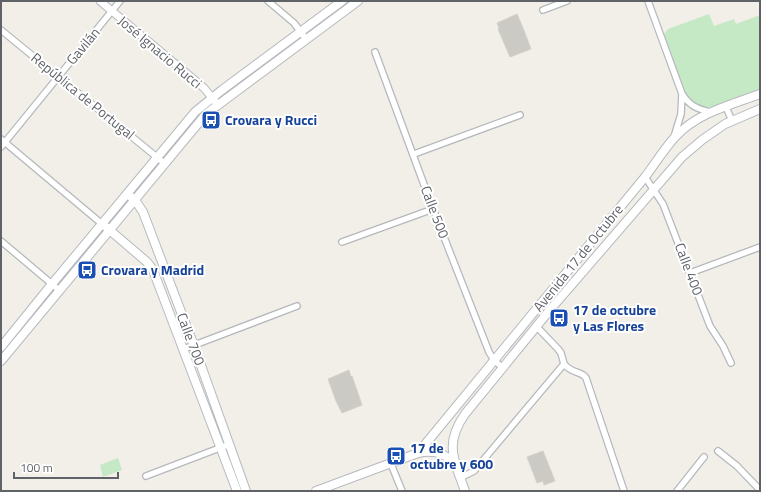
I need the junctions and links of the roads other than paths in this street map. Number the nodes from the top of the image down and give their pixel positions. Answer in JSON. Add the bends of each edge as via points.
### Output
{"nodes":[{"id":1,"x":100,"y":1,"type":"edge"},
{"id":2,"x":120,"y":1,"type":"edge"},
{"id":3,"x":268,"y":1,"type":"edge"},
{"id":4,"x":342,"y":1,"type":"edge"},
{"id":5,"x":358,"y":1,"type":"edge"},
{"id":6,"x":567,"y":1,"type":"edge"},
{"id":7,"x":648,"y":1,"type":"edge"},
{"id":8,"x":543,"y":10,"type":"dead end"},
{"id":9,"x":112,"y":11,"type":"junction"},
{"id":10,"x":1,"y":30,"type":"edge"},
{"id":11,"x":301,"y":32,"type":"junction"},
{"id":12,"x":306,"y":39,"type":"junction"},
{"id":13,"x":375,"y":52,"type":"dead end"},
{"id":14,"x":58,"y":76,"type":"junction"},
{"id":15,"x":682,"y":94,"type":"junction"},
{"id":16,"x":760,"y":94,"type":"edge"},
{"id":17,"x":212,"y":97,"type":"junction"},
{"id":18,"x":218,"y":105,"type":"junction"},
{"id":19,"x":726,"y":107,"type":"junction"},
{"id":20,"x":760,"y":109,"type":"edge"},
{"id":21,"x":709,"y":112,"type":"junction"},
{"id":22,"x":520,"y":115,"type":"dead end"},
{"id":23,"x":732,"y":120,"type":"junction"},
{"id":24,"x":674,"y":138,"type":"junction"},
{"id":25,"x":2,"y":143,"type":"edge"},
{"id":26,"x":414,"y":154,"type":"junction"},
{"id":27,"x":157,"y":158,"type":"junction"},
{"id":28,"x":164,"y":163,"type":"junction"},
{"id":29,"x":645,"y":177,"type":"junction"},
{"id":30,"x":654,"y":189,"type":"junction"},
{"id":31,"x":127,"y":194,"type":"junction"},
{"id":32,"x":135,"y":200,"type":"junction"},
{"id":33,"x":433,"y":209,"type":"junction"},
{"id":34,"x":102,"y":224,"type":"junction"},
{"id":35,"x":109,"y":230,"type":"junction"},
{"id":36,"x":1,"y":241,"type":"edge"},
{"id":37,"x":342,"y":242,"type":"dead end"},
{"id":38,"x":760,"y":247,"type":"edge"},
{"id":39,"x":690,"y":273,"type":"junction"},
{"id":40,"x":52,"y":284,"type":"junction"},
{"id":41,"x":59,"y":290,"type":"junction"},
{"id":42,"x":297,"y":306,"type":"dead end"},
{"id":43,"x":537,"y":327,"type":"junction"},
{"id":44,"x":2,"y":344,"type":"edge"},
{"id":45,"x":194,"y":346,"type":"junction"},
{"id":46,"x":10,"y":349,"type":"junction"},
{"id":47,"x":184,"y":350,"type":"junction"},
{"id":48,"x":494,"y":360,"type":"junction"},
{"id":49,"x":1,"y":361,"type":"edge"},
{"id":50,"x":731,"y":363,"type":"dead end"},
{"id":51,"x":564,"y":364,"type":"junction"},
{"id":52,"x":502,"y":368,"type":"junction"},
{"id":53,"x":230,"y":444,"type":"junction"},
{"id":54,"x":220,"y":447,"type":"junction"},
{"id":55,"x":718,"y":451,"type":"dead end"},
{"id":56,"x":418,"y":453,"type":"junction"},
{"id":57,"x":704,"y":457,"type":"dead end"},
{"id":58,"x":454,"y":463,"type":"junction"},
{"id":59,"x":391,"y":464,"type":"junction"},
{"id":60,"x":146,"y":476,"type":"dead end"},
{"id":61,"x":460,"y":478,"type":"junction"},
{"id":62,"x":760,"y":490,"type":"edge"},
{"id":63,"x":237,"y":491,"type":"edge"},
{"id":64,"x":246,"y":491,"type":"edge"},
{"id":65,"x":316,"y":491,"type":"edge"},
{"id":66,"x":402,"y":491,"type":"edge"},
{"id":67,"x":465,"y":491,"type":"edge"},
{"id":68,"x":624,"y":491,"type":"edge"},
{"id":69,"x":677,"y":491,"type":"edge"}],
"edges":[{"from":1,"to":9,"type":"street","name":"José Ignacio Rucci"},
{"from":2,"to":9,"type":"street","name":"Gavilán"},
{"from":3,"to":11,"type":"street"},
{"from":4,"to":11,"type":"main road"},
{"from":5,"to":12,"type":"main road"},
{"from":6,"to":8,"type":"street"},
{"from":7,"to":15,"type":"street"},
{"from":9,"to":14,"type":"street","name":"Gavilán"},
{"from":9,"to":17,"type":"street","name":"José Ignacio Rucci"},
{"from":10,"to":14,"type":"street","name":"República de Portugal"},
{"from":11,"to":12,"type":"street"},
{"from":11,"to":17,"type":"main road"},
{"from":12,"to":18,"type":"main road"},
{"from":13,"to":26,"type":"street","name":"Calle 500"},
{"from":14,"to":25,"type":"street","name":"Gavilán"},
{"from":14,"to":27,"type":"street","name":"República de Portugal"},
{"from":15,"to":21,"type":"street","via":[[691,106]]},
{"from":15,"to":24,"type":"street","via":[[681,114]]},
{"from":16,"to":19,"type":"main road","name":"Avenida 17 de Octubre"},
{"from":17,"to":18,"type":"street","name":"José Ignacio Rucci"},
{"from":17,"to":27,"type":"main road","via":[[195,112]]},
{"from":18,"to":28,"type":"main road","via":[[206,114]]},
{"from":19,"to":21,"type":"main road","name":"Avenida 17 de Octubre"},
{"from":19,"to":23,"type":"street"},
{"from":20,"to":23,"type":"main road","name":"Avenida 17 de Octubre"},
{"from":21,"to":24,"type":"main road","name":"Avenida 17 de Octubre","via":[[689,124]]},
{"from":22,"to":26,"type":"street"},
{"from":23,"to":30,"type":"main road","name":"Avenida 17 de Octubre","via":[[690,149]]},
{"from":24,"to":29,"type":"main road","name":"Avenida 17 de Octubre"},
{"from":25,"to":34,"type":"street"},
{"from":26,"to":33,"type":"street","name":"Calle 500"},
{"from":27,"to":28,"type":"street","name":"República de Portugal"},
{"from":27,"to":31,"type":"main road"},
{"from":28,"to":32,"type":"main road"},
{"from":29,"to":30,"type":"street","name":"Calle 400"},
{"from":29,"to":48,"type":"main road","name":"Avenida 17 de Octubre"},
{"from":30,"to":39,"type":"street","name":"Calle 400","via":[[663,204]]},
{"from":30,"to":43,"type":"main road","name":"Avenida 17 de Octubre"},
{"from":31,"to":32,"type":"main road","name":"Calle 700"},
{"from":31,"to":34,"type":"main road"},
{"from":32,"to":35,"type":"main road"},
{"from":32,"to":45,"type":"main road","name":"Calle 700","via":[[143,212]]},
{"from":33,"to":37,"type":"street"},
{"from":33,"to":48,"type":"street","name":"Calle 500"},
{"from":34,"to":35,"type":"main road","name":"Calle 700"},
{"from":34,"to":40,"type":"main road"},
{"from":35,"to":41,"type":"main road"},
{"from":35,"to":47,"type":"main road","name":"Calle 700","via":[[150,266]]},
{"from":36,"to":40,"type":"street"},
{"from":38,"to":39,"type":"street"},
{"from":39,"to":50,"type":"street","name":"Calle 400","via":[[710,326],[724,346]]},
{"from":40,"to":41,"type":"street"},
{"from":40,"to":44,"type":"main road"},
{"from":41,"to":46,"type":"main road"},
{"from":42,"to":45,"type":"street"},
{"from":43,"to":51,"type":"street","via":[[561,353]]},
{"from":43,"to":52,"type":"main road","name":"Avenida 17 de Octubre"},
{"from":44,"to":46,"type":"street"},
{"from":45,"to":47,"type":"street"},
{"from":45,"to":53,"type":"main road","name":"Calle 700"},
{"from":46,"to":49,"type":"main road"},
{"from":47,"to":54,"type":"main road","name":"Calle 700"},
{"from":48,"to":52,"type":"street","name":"Calle 500"},
{"from":48,"to":56,"type":"main road","name":"Avenida 17 de Octubre"},
{"from":51,"to":61,"type":"street","via":[[474,471]]},
{"from":51,"to":68,"type":"street","via":[[572,372],[582,374],[586,378]]},
{"from":52,"to":58,"type":"main road","name":"Avenida 17 de Octubre","via":[[456,429],[453,441]]},
{"from":53,"to":54,"type":"street"},
{"from":53,"to":64,"type":"main road","name":"Calle 700"},
{"from":54,"to":60,"type":"street"},
{"from":54,"to":63,"type":"main road","name":"Calle 700"},
{"from":55,"to":62,"type":"street"},
{"from":56,"to":58,"type":"main road","via":[[441,453]]},
{"from":56,"to":59,"type":"main road"},
{"from":57,"to":69,"type":"street"},
{"from":58,"to":61,"type":"main road","name":"Avenida 17 de Octubre"},
{"from":59,"to":65,"type":"main road"},
{"from":59,"to":66,"type":"street"},
{"from":61,"to":67,"type":"main road","name":"Avenida 17 de Octubre"}]}
